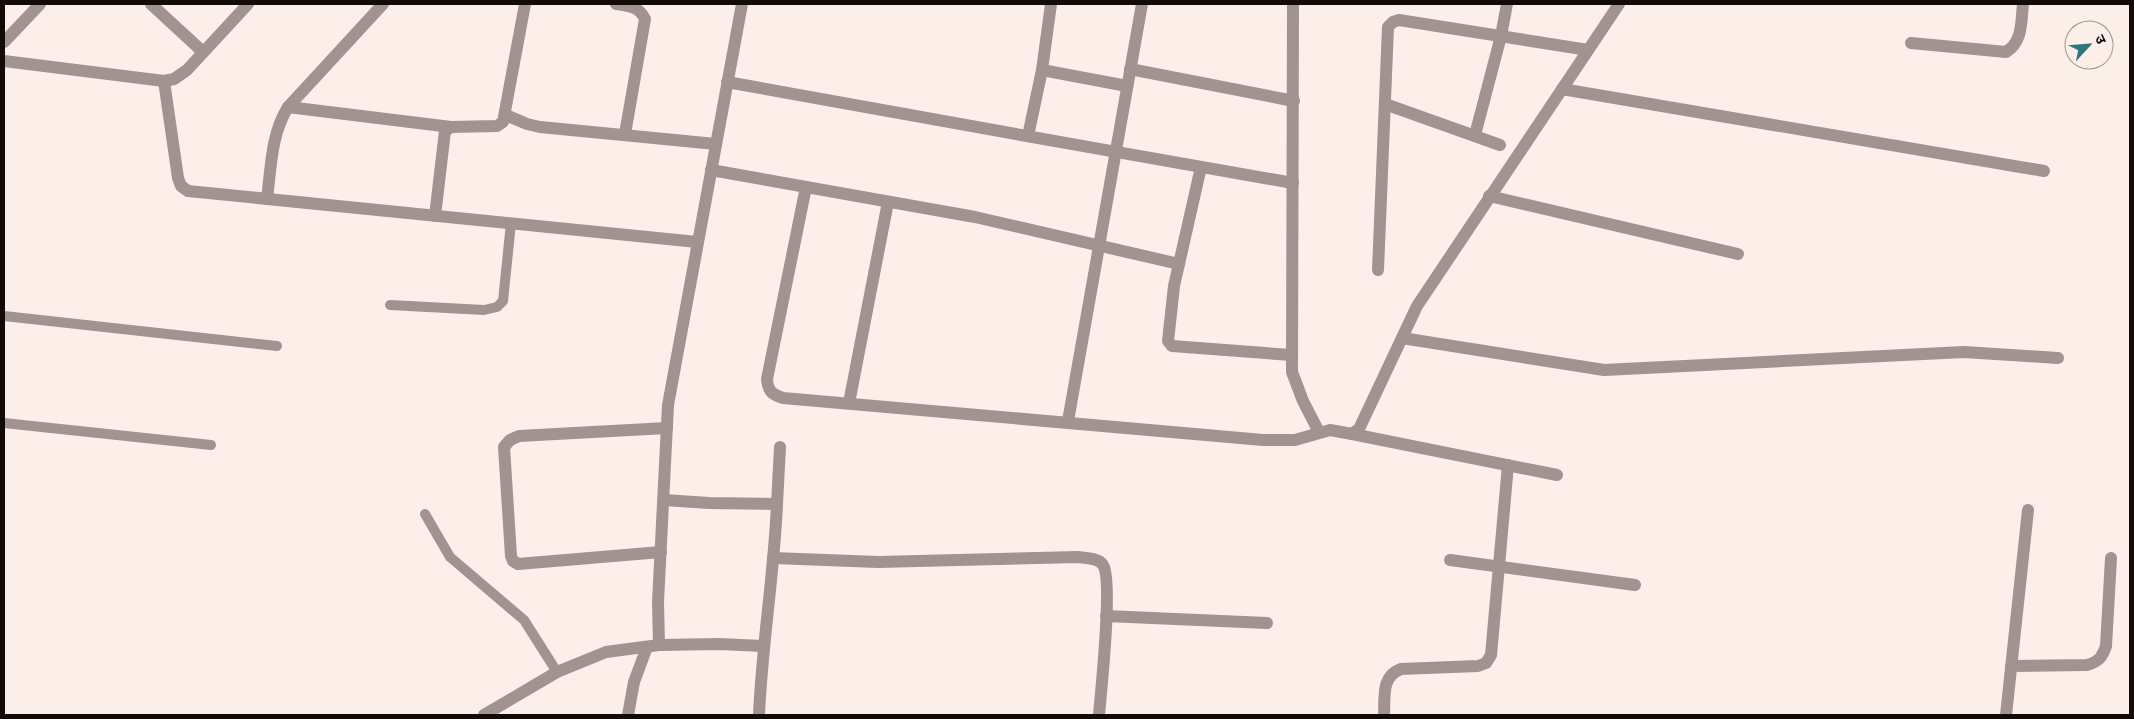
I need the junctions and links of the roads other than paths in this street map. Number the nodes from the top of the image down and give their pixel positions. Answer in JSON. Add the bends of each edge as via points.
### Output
{"nodes":[{"id":1,"x":40,"y":4,"type":"edge"},
{"id":2,"x":151,"y":4,"type":"edge"},
{"id":3,"x":248,"y":4,"type":"edge"},
{"id":4,"x":383,"y":4,"type":"edge"},
{"id":5,"x":525,"y":4,"type":"edge"},
{"id":6,"x":616,"y":4,"type":"edge"},
{"id":7,"x":742,"y":4,"type":"edge"},
{"id":8,"x":1051,"y":4,"type":"edge"},
{"id":9,"x":1142,"y":4,"type":"edge"},
{"id":10,"x":1293,"y":4,"type":"edge"},
{"id":11,"x":1507,"y":4,"type":"edge"},
{"id":12,"x":1619,"y":4,"type":"edge"},
{"id":13,"x":2023,"y":4,"type":"edge"},
{"id":14,"x":1501,"y":36,"type":"junction"},
{"id":15,"x":4,"y":42,"type":"edge"},
{"id":16,"x":1911,"y":42,"type":"dead end"},
{"id":17,"x":1588,"y":50,"type":"junction"},
{"id":18,"x":203,"y":52,"type":"junction"},
{"id":19,"x":4,"y":61,"type":"edge"},
{"id":20,"x":1130,"y":69,"type":"junction"},
{"id":21,"x":1042,"y":70,"type":"junction"},
{"id":22,"x":164,"y":81,"type":"junction"},
{"id":23,"x":727,"y":82,"type":"junction"},
{"id":24,"x":1127,"y":86,"type":"junction"},
{"id":25,"x":1562,"y":89,"type":"junction"},
{"id":26,"x":1294,"y":101,"type":"junction"},
{"id":27,"x":1385,"y":104,"type":"junction"},
{"id":28,"x":288,"y":107,"type":"junction"},
{"id":29,"x":506,"y":115,"type":"junction"},
{"id":30,"x":451,"y":127,"type":"junction"},
{"id":31,"x":625,"y":134,"type":"junction"},
{"id":32,"x":1475,"y":135,"type":"junction"},
{"id":33,"x":1028,"y":136,"type":"junction"},
{"id":34,"x":716,"y":144,"type":"junction"},
{"id":35,"x":1500,"y":145,"type":"dead end"},
{"id":36,"x":1114,"y":153,"type":"junction"},
{"id":37,"x":1200,"y":167,"type":"junction"},
{"id":38,"x":711,"y":170,"type":"junction"},
{"id":39,"x":2044,"y":170,"type":"dead end"},
{"id":40,"x":1293,"y":183,"type":"junction"},
{"id":41,"x":806,"y":187,"type":"junction"},
{"id":42,"x":1489,"y":196,"type":"junction"},
{"id":43,"x":267,"y":199,"type":"junction"},
{"id":44,"x":888,"y":202,"type":"junction"},
{"id":45,"x":435,"y":216,"type":"junction"},
{"id":46,"x":511,"y":223,"type":"junction"},
{"id":47,"x":698,"y":242,"type":"junction"},
{"id":48,"x":1098,"y":245,"type":"junction"},
{"id":49,"x":1738,"y":254,"type":"dead end"},
{"id":50,"x":1179,"y":264,"type":"junction"},
{"id":51,"x":1378,"y":270,"type":"dead end"},
{"id":52,"x":390,"y":305,"type":"dead end"},
{"id":53,"x":4,"y":316,"type":"edge"},
{"id":54,"x":1402,"y":338,"type":"junction"},
{"id":55,"x":277,"y":346,"type":"dead end"},
{"id":56,"x":1291,"y":355,"type":"junction"},
{"id":57,"x":2058,"y":358,"type":"dead end"},
{"id":58,"x":849,"y":403,"type":"junction"},
{"id":59,"x":1068,"y":422,"type":"junction"},
{"id":60,"x":4,"y":423,"type":"edge"},
{"id":61,"x":667,"y":428,"type":"junction"},
{"id":62,"x":1324,"y":431,"type":"junction"},
{"id":63,"x":1349,"y":433,"type":"junction"},
{"id":64,"x":211,"y":445,"type":"dead end"},
{"id":65,"x":780,"y":447,"type":"dead end"},
{"id":66,"x":1508,"y":465,"type":"junction"},
{"id":67,"x":1557,"y":475,"type":"dead end"},
{"id":68,"x":664,"y":500,"type":"junction"},
{"id":69,"x":777,"y":504,"type":"junction"},
{"id":70,"x":2028,"y":510,"type":"dead end"},
{"id":71,"x":425,"y":514,"type":"dead end"},
{"id":72,"x":661,"y":552,"type":"junction"},
{"id":73,"x":773,"y":558,"type":"junction"},
{"id":74,"x":2111,"y":558,"type":"dead end"},
{"id":75,"x":1450,"y":560,"type":"dead end"},
{"id":76,"x":1498,"y":566,"type":"junction"},
{"id":77,"x":1635,"y":585,"type":"dead end"},
{"id":78,"x":1106,"y":616,"type":"junction"},
{"id":79,"x":1267,"y":622,"type":"dead end"},
{"id":80,"x":653,"y":646,"type":"junction"},
{"id":81,"x":763,"y":646,"type":"junction"},
{"id":82,"x":2011,"y":666,"type":"junction"},
{"id":83,"x":557,"y":672,"type":"junction"},
{"id":84,"x":484,"y":715,"type":"edge"},
{"id":85,"x":628,"y":715,"type":"edge"},
{"id":86,"x":759,"y":715,"type":"edge"},
{"id":87,"x":1099,"y":715,"type":"edge"},
{"id":88,"x":1384,"y":715,"type":"edge"},
{"id":89,"x":2006,"y":715,"type":"edge"}],
"edges":[{"from":1,"to":15,"type":"street"},
{"from":2,"to":18,"type":"street"},
{"from":3,"to":18,"type":"street"},
{"from":4,"to":28,"type":"street"},
{"from":5,"to":29,"type":"street"},
{"from":6,"to":31,"type":"street","via":[[635,8],[645,19]]},
{"from":7,"to":23,"type":"street"},
{"from":8,"to":21,"type":"street"},
{"from":9,"to":20,"type":"street"},
{"from":10,"to":26,"type":"street"},
{"from":11,"to":14,"type":"street"},
{"from":12,"to":17,"type":"street"},
{"from":13,"to":16,"type":"street","via":[[2018,39],[2006,52]]},
{"from":14,"to":17,"type":"street"},
{"from":14,"to":27,"type":"street","via":[[1399,20],[1393,22],[1388,27]]},
{"from":14,"to":32,"type":"street"},
{"from":17,"to":25,"type":"street"},
{"from":18,"to":22,"type":"street","via":[[174,79]]},
{"from":19,"to":22,"type":"street"},
{"from":20,"to":24,"type":"street"},
{"from":20,"to":26,"type":"street"},
{"from":21,"to":24,"type":"street"},
{"from":21,"to":33,"type":"street"},
{"from":22,"to":43,"type":"street","via":[[181,186],[188,191]]},
{"from":23,"to":33,"type":"street"},
{"from":23,"to":34,"type":"street"},
{"from":24,"to":36,"type":"street"},
{"from":25,"to":39,"type":"street"},
{"from":25,"to":42,"type":"street"},
{"from":26,"to":40,"type":"street"},
{"from":27,"to":32,"type":"street"},
{"from":27,"to":51,"type":"street"},
{"from":28,"to":30,"type":"street"},
{"from":28,"to":43,"type":"street","via":[[276,131]]},
{"from":29,"to":30,"type":"street","via":[[497,126]]},
{"from":29,"to":31,"type":"street","via":[[540,127]]},
{"from":30,"to":45,"type":"street","via":[[442,139]]},
{"from":31,"to":34,"type":"street"},
{"from":32,"to":35,"type":"street"},
{"from":33,"to":36,"type":"street"},
{"from":34,"to":38,"type":"street"},
{"from":36,"to":37,"type":"street"},
{"from":36,"to":48,"type":"street"},
{"from":37,"to":40,"type":"street"},
{"from":37,"to":50,"type":"street"},
{"from":38,"to":41,"type":"street"},
{"from":38,"to":47,"type":"street"},
{"from":40,"to":56,"type":"street"},
{"from":41,"to":44,"type":"street"},
{"from":41,"to":58,"type":"street","via":[[767,379],[768,389],[773,395],[783,398]]},
{"from":42,"to":49,"type":"street"},
{"from":42,"to":54,"type":"street","via":[[1417,306]]},
{"from":43,"to":45,"type":"street"},
{"from":44,"to":48,"type":"street","via":[[975,217]]},
{"from":44,"to":58,"type":"street"},
{"from":45,"to":46,"type":"street"},
{"from":46,"to":47,"type":"street"},
{"from":46,"to":52,"type":"lane","via":[[502,300],[497,307],[484,310]]},
{"from":47,"to":61,"type":"street","via":[[668,405]]},
{"from":48,"to":50,"type":"street"},
{"from":48,"to":59,"type":"street"},
{"from":50,"to":56,"type":"street","via":[[1168,332],[1172,346]]},
{"from":53,"to":55,"type":"lane"},
{"from":54,"to":57,"type":"street","via":[[1604,370],[1964,352]]},
{"from":54,"to":63,"type":"street","via":[[1359,429]]},
{"from":56,"to":62,"type":"street","via":[[1292,372]]},
{"from":58,"to":59,"type":"street"},
{"from":59,"to":62,"type":"street","via":[[1263,440],[1295,440]]},
{"from":60,"to":64,"type":"lane"},
{"from":61,"to":68,"type":"street"},
{"from":61,"to":72,"type":"street","via":[[519,436],[504,447],[513,561],[518,564]]},
{"from":62,"to":63,"type":"street"},
{"from":63,"to":66,"type":"street"},
{"from":65,"to":69,"type":"street"},
{"from":66,"to":67,"type":"street"},
{"from":66,"to":76,"type":"street"},
{"from":68,"to":69,"type":"street"},
{"from":68,"to":72,"type":"street"},
{"from":69,"to":73,"type":"street"},
{"from":70,"to":82,"type":"street"},
{"from":71,"to":83,"type":"lane","via":[[450,557],[524,620]]},
{"from":72,"to":80,"type":"street"},
{"from":73,"to":78,"type":"street","via":[[878,562],[1087,558],[1103,564]]},
{"from":73,"to":81,"type":"street"},
{"from":74,"to":82,"type":"street","via":[[2103,656],[2087,665]]},
{"from":75,"to":76,"type":"street"},
{"from":76,"to":77,"type":"street"},
{"from":76,"to":88,"type":"street","via":[[1491,655],[1486,663],[1392,672],[1387,680]]},
{"from":78,"to":79,"type":"street"},
{"from":78,"to":87,"type":"street"},
{"from":80,"to":81,"type":"street"},
{"from":80,"to":83,"type":"street","via":[[606,652]]},
{"from":80,"to":85,"type":"street","via":[[634,682]]},
{"from":81,"to":86,"type":"street"},
{"from":82,"to":89,"type":"street"},
{"from":83,"to":84,"type":"street"}]}
